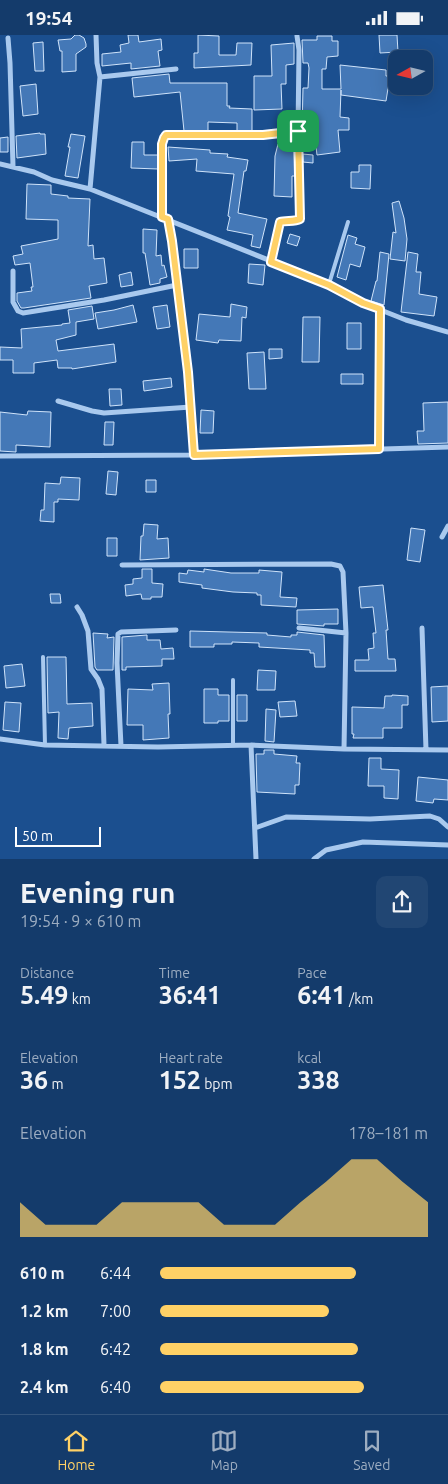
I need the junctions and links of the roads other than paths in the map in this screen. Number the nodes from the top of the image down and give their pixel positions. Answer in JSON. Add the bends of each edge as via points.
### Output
{"nodes":[{"id":1,"x":96,"y":35,"type":"edge"},
{"id":2,"x":297,"y":36,"type":"edge"},
{"id":3,"x":8,"y":38,"type":"dead end"},
{"id":4,"x":176,"y":69,"type":"dead end"},
{"id":5,"x":100,"y":77,"type":"junction"},
{"id":6,"x":298,"y":131,"type":"junction"},
{"id":7,"x":0,"y":164,"type":"edge"},
{"id":8,"x":12,"y":166,"type":"junction"},
{"id":9,"x":90,"y":189,"type":"junction"},
{"id":10,"x":165,"y":219,"type":"junction"},
{"id":11,"x":348,"y":222,"type":"dead end"},
{"id":12,"x":271,"y":262,"type":"junction"},
{"id":13,"x":13,"y":271,"type":"dead end"},
{"id":14,"x":177,"y":285,"type":"junction"},
{"id":15,"x":329,"y":285,"type":"junction"},
{"id":16,"x":380,"y":309,"type":"junction"},
{"id":17,"x":448,"y":332,"type":"edge"},
{"id":18,"x":58,"y":401,"type":"dead end"},
{"id":19,"x":191,"y":407,"type":"junction"},
{"id":20,"x":448,"y":447,"type":"edge"},
{"id":21,"x":379,"y":449,"type":"junction"},
{"id":22,"x":194,"y":455,"type":"junction"},
{"id":23,"x":0,"y":456,"type":"edge"},
{"id":24,"x":448,"y":526,"type":"edge"},
{"id":25,"x":442,"y":537,"type":"dead end"},
{"id":26,"x":122,"y":565,"type":"dead end"},
{"id":27,"x":77,"y":607,"type":"dead end"},
{"id":28,"x":299,"y":628,"type":"dead end"},
{"id":29,"x":422,"y":628,"type":"dead end"},
{"id":30,"x":176,"y":630,"type":"dead end"},
{"id":31,"x":346,"y":633,"type":"junction"},
{"id":32,"x":43,"y":657,"type":"dead end"},
{"id":33,"x":233,"y":680,"type":"dead end"},
{"id":34,"x":0,"y":739,"type":"edge"},
{"id":35,"x":46,"y":745,"type":"junction"},
{"id":36,"x":104,"y":745,"type":"junction"},
{"id":37,"x":121,"y":745,"type":"junction"},
{"id":38,"x":232,"y":745,"type":"junction"},
{"id":39,"x":251,"y":745,"type":"junction"},
{"id":40,"x":344,"y":749,"type":"junction"},
{"id":41,"x":426,"y":750,"type":"junction"},
{"id":42,"x":448,"y":750,"type":"edge"},
{"id":43,"x":448,"y":827,"type":"edge"},
{"id":44,"x":255,"y":828,"type":"junction"},
{"id":45,"x":448,"y":845,"type":"edge"},
{"id":46,"x":256,"y":859,"type":"edge"},
{"id":47,"x":314,"y":859,"type":"edge"}],
"edges":[{"from":1,"to":5,"type":"street"},
{"from":2,"to":6,"type":"street"},
{"from":3,"to":8,"type":"street"},
{"from":4,"to":5,"type":"street"},
{"from":5,"to":9,"type":"street"},
{"from":6,"to":10,"type":"street","via":[[263,135],[166,135],[162,144]]},
{"from":6,"to":12,"type":"street","via":[[300,219],[280,222]]},
{"from":7,"to":8,"type":"street"},
{"from":8,"to":9,"type":"street"},
{"from":9,"to":10,"type":"street"},
{"from":10,"to":12,"type":"street"},
{"from":10,"to":14,"type":"street","via":[[172,241]]},
{"from":11,"to":15,"type":"lane"},
{"from":12,"to":15,"type":"street"},
{"from":13,"to":14,"type":"street","via":[[13,302],[23,313]]},
{"from":14,"to":19,"type":"street"},
{"from":15,"to":16,"type":"street"},
{"from":16,"to":17,"type":"street"},
{"from":16,"to":21,"type":"street"},
{"from":18,"to":19,"type":"street","via":[[104,413]]},
{"from":19,"to":22,"type":"street"},
{"from":20,"to":21,"type":"street"},
{"from":21,"to":22,"type":"street"},
{"from":22,"to":23,"type":"street"},
{"from":24,"to":25,"type":"street"},
{"from":26,"to":31,"type":"street","via":[[340,566]]},
{"from":27,"to":36,"type":"street","via":[[88,631],[91,669],[102,689]]},
{"from":28,"to":31,"type":"street"},
{"from":29,"to":41,"type":"street"},
{"from":30,"to":37,"type":"street","via":[[118,634]]},
{"from":31,"to":40,"type":"street"},
{"from":32,"to":35,"type":"lane"},
{"from":33,"to":38,"type":"lane"},
{"from":34,"to":35,"type":"street"},
{"from":35,"to":36,"type":"street"},
{"from":36,"to":37,"type":"street"},
{"from":37,"to":38,"type":"street"},
{"from":38,"to":39,"type":"street"},
{"from":39,"to":40,"type":"street"},
{"from":39,"to":44,"type":"street"},
{"from":40,"to":41,"type":"street"},
{"from":41,"to":42,"type":"street"},
{"from":43,"to":44,"type":"street","via":[[440,819],[430,816],[370,819],[286,817]]},
{"from":44,"to":46,"type":"street"},
{"from":45,"to":47,"type":"street","via":[[363,842],[326,850]]}]}
